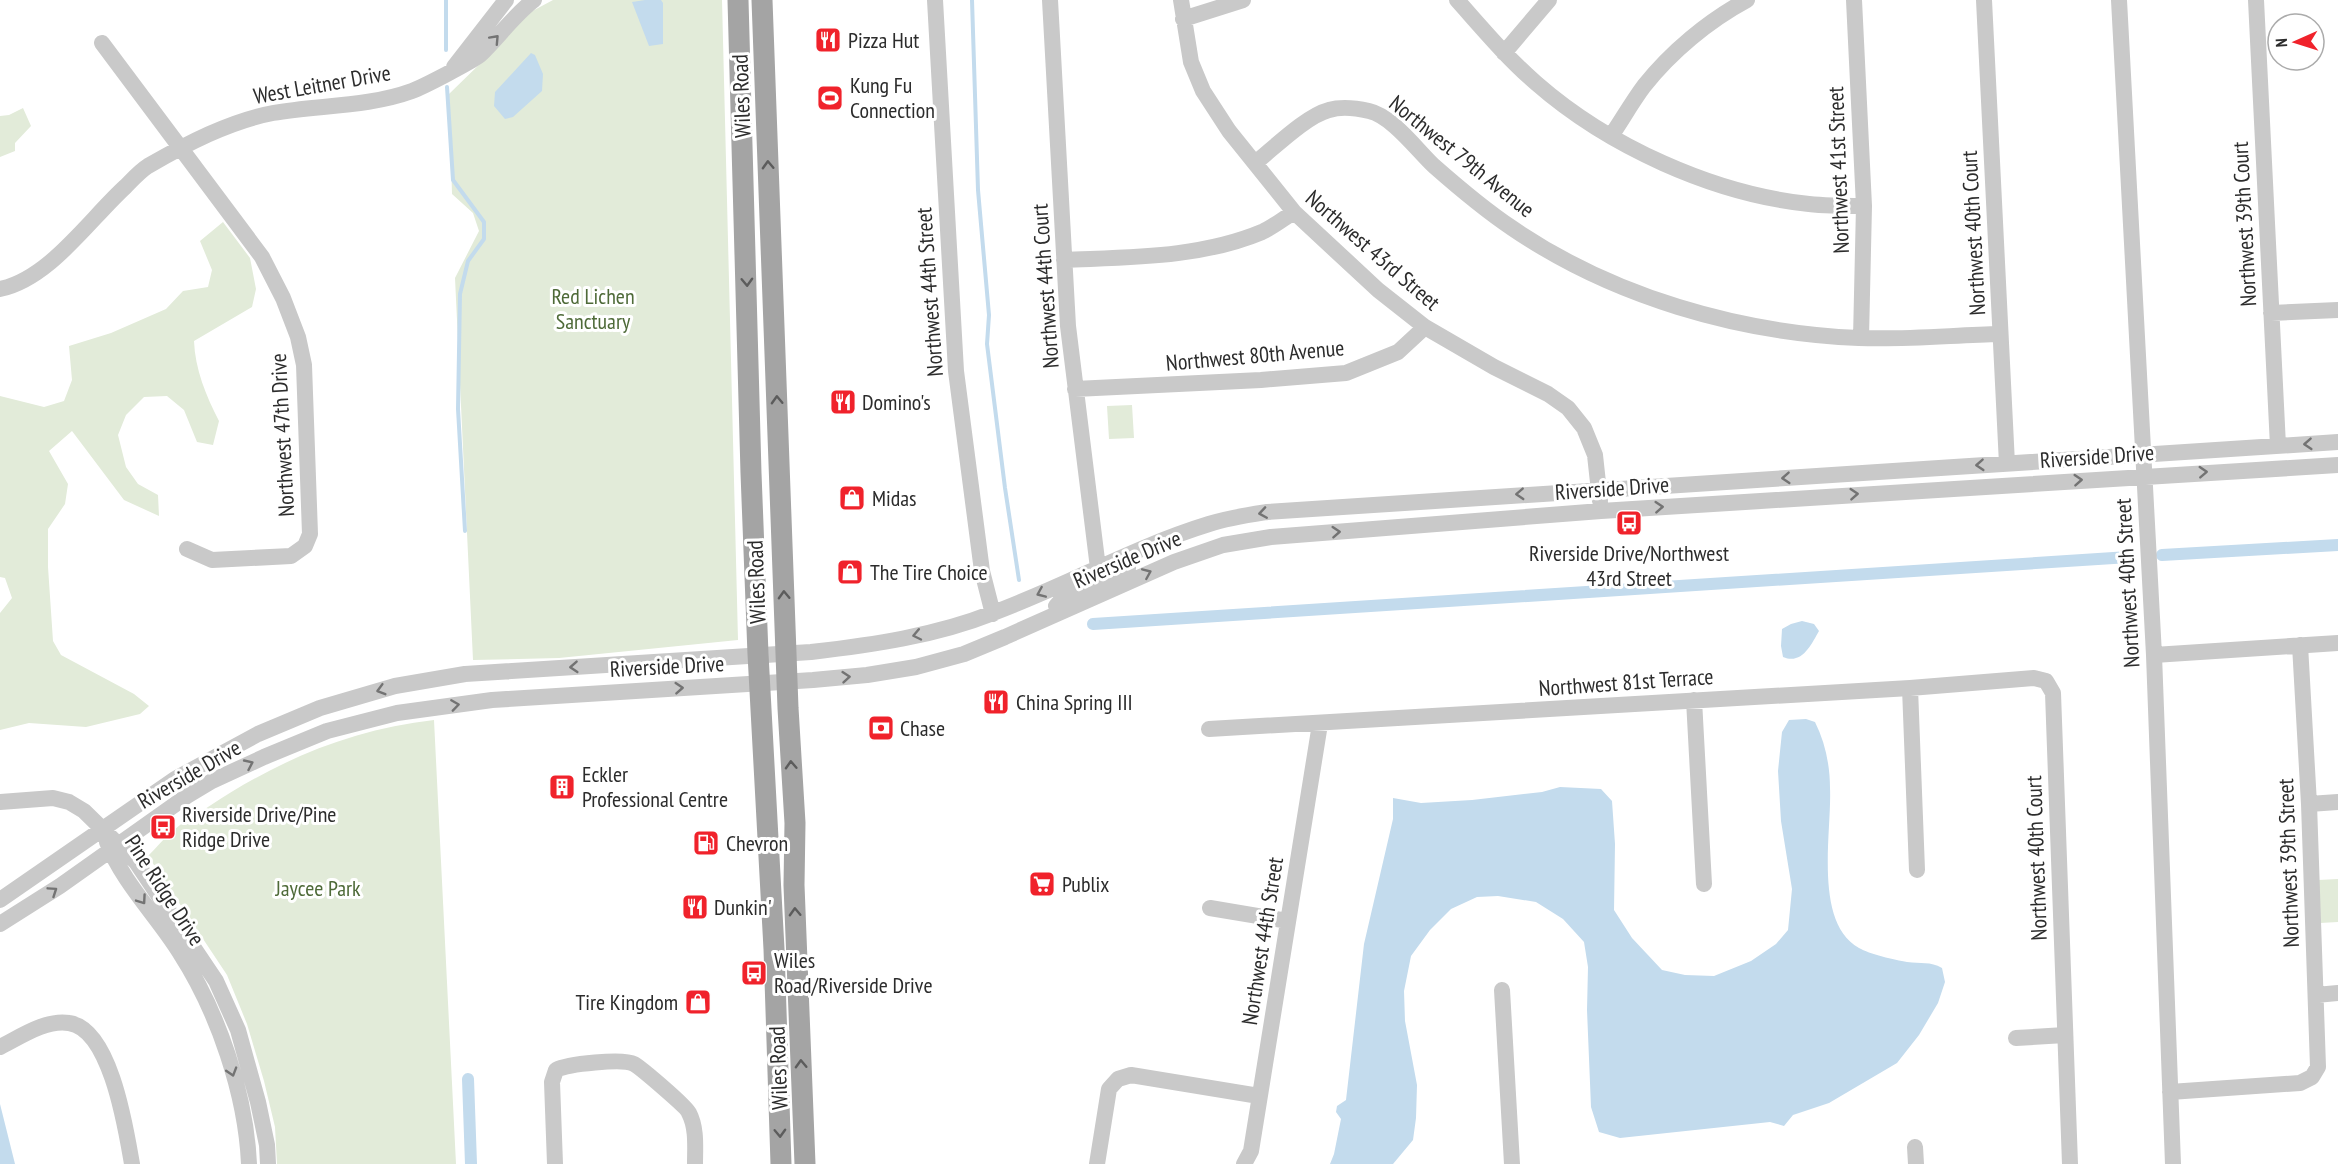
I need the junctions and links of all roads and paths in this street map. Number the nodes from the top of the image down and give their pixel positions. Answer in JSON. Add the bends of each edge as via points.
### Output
{"nodes":[{"id":1,"x":506,"y":0,"type":"edge"},
{"id":2,"x":534,"y":0,"type":"edge"},
{"id":3,"x":738,"y":0,"type":"edge"},
{"id":4,"x":762,"y":0,"type":"edge"},
{"id":5,"x":934,"y":0,"type":"edge"},
{"id":6,"x":1050,"y":0,"type":"edge"},
{"id":7,"x":1181,"y":0,"type":"edge"},
{"id":8,"x":1243,"y":0,"type":"edge"},
{"id":9,"x":1457,"y":0,"type":"edge"},
{"id":10,"x":1549,"y":0,"type":"edge"},
{"id":11,"x":1747,"y":0,"type":"edge"},
{"id":12,"x":1854,"y":0,"type":"edge"},
{"id":13,"x":1984,"y":0,"type":"edge"},
{"id":14,"x":2119,"y":0,"type":"edge"},
{"id":15,"x":2256,"y":0,"type":"edge"},
{"id":16,"x":1183,"y":19,"type":"junction"},
{"id":17,"x":102,"y":43,"type":"dead end"},
{"id":18,"x":1504,"y":53,"type":"junction"},
{"id":19,"x":452,"y":70,"type":"junction"},
{"id":20,"x":1611,"y":136,"type":"junction"},
{"id":21,"x":181,"y":149,"type":"junction"},
{"id":22,"x":1256,"y":163,"type":"junction"},
{"id":23,"x":1864,"y":206,"type":"junction"},
{"id":24,"x":1294,"y":212,"type":"junction"},
{"id":25,"x":1064,"y":260,"type":"junction"},
{"id":26,"x":0,"y":289,"type":"edge"},
{"id":27,"x":2338,"y":310,"type":"edge"},
{"id":28,"x":2271,"y":313,"type":"junction"},
{"id":29,"x":1425,"y":327,"type":"junction"},
{"id":30,"x":2000,"y":334,"type":"junction"},
{"id":31,"x":1861,"y":338,"type":"junction"},
{"id":32,"x":1075,"y":389,"type":"junction"},
{"id":33,"x":2338,"y":442,"type":"edge"},
{"id":34,"x":2278,"y":446,"type":"junction"},
{"id":35,"x":2144,"y":456,"type":"junction"},
{"id":36,"x":2007,"y":464,"type":"junction"},
{"id":37,"x":2338,"y":465,"type":"edge"},
{"id":38,"x":2145,"y":475,"type":"junction"},
{"id":39,"x":1600,"y":490,"type":"junction"},
{"id":40,"x":1601,"y":511,"type":"junction"},
{"id":41,"x":187,"y":549,"type":"dead end"},
{"id":42,"x":1140,"y":550,"type":"junction"},
{"id":43,"x":1098,"y":568,"type":"junction"},
{"id":44,"x":993,"y":614,"type":"junction"},
{"id":45,"x":1049,"y":617,"type":"junction"},
{"id":46,"x":2338,"y":643,"type":"edge"},
{"id":47,"x":2300,"y":645,"type":"junction"},
{"id":48,"x":786,"y":653,"type":"junction"},
{"id":49,"x":758,"y":654,"type":"junction"},
{"id":50,"x":2154,"y":655,"type":"junction"},
{"id":51,"x":787,"y":681,"type":"junction"},
{"id":52,"x":2046,"y":681,"type":"joint"},
{"id":53,"x":761,"y":683,"type":"junction"},
{"id":54,"x":1910,"y":688,"type":"junction"},
{"id":55,"x":1694,"y":700,"type":"junction"},
{"id":56,"x":1320,"y":724,"type":"junction"},
{"id":57,"x":1209,"y":729,"type":"dead end"},
{"id":58,"x":0,"y":802,"type":"edge"},
{"id":59,"x":2338,"y":802,"type":"edge"},
{"id":60,"x":2309,"y":804,"type":"junction"},
{"id":61,"x":102,"y":830,"type":"junction"},
{"id":62,"x":115,"y":847,"type":"junction"},
{"id":63,"x":1917,"y":870,"type":"dead end"},
{"id":64,"x":1704,"y":884,"type":"dead end"},
{"id":65,"x":0,"y":900,"type":"edge"},
{"id":66,"x":1210,"y":908,"type":"dead end"},
{"id":67,"x":1288,"y":921,"type":"junction"},
{"id":68,"x":0,"y":924,"type":"edge"},
{"id":69,"x":1502,"y":990,"type":"dead end"},
{"id":70,"x":2338,"y":993,"type":"edge"},
{"id":71,"x":2316,"y":995,"type":"junction"},
{"id":72,"x":2065,"y":1035,"type":"junction"},
{"id":73,"x":2016,"y":1038,"type":"dead end"},
{"id":74,"x":0,"y":1047,"type":"edge"},
{"id":75,"x":2170,"y":1092,"type":"junction"},
{"id":76,"x":1259,"y":1096,"type":"junction"},
{"id":77,"x":132,"y":1164,"type":"edge"},
{"id":78,"x":249,"y":1164,"type":"edge"},
{"id":79,"x":268,"y":1164,"type":"edge"},
{"id":80,"x":555,"y":1164,"type":"edge"},
{"id":81,"x":695,"y":1164,"type":"edge"},
{"id":82,"x":781,"y":1164,"type":"edge"},
{"id":83,"x":805,"y":1164,"type":"edge"},
{"id":84,"x":1097,"y":1164,"type":"edge"},
{"id":85,"x":1244,"y":1164,"type":"edge"},
{"id":86,"x":1512,"y":1164,"type":"edge"},
{"id":87,"x":2070,"y":1164,"type":"edge"},
{"id":88,"x":2173,"y":1164,"type":"edge"}],
"edges":[{"from":1,"to":19,"type":"street","name":"West Leitner Drive"},
{"from":19,"to":2,"type":"street","name":"West Leitner Drive","one_way":true,"via":[[477,57]]},
{"from":3,"to":49,"type":"main road","name":"Wiles Road","one_way":true},
{"from":48,"to":4,"type":"main road","name":"Wiles Road","one_way":true},
{"from":5,"to":44,"type":"street","name":"Northwest 44th Street","via":[[955,360],[982,572]]},
{"from":6,"to":25,"type":"street","name":"Northwest 44th Court"},
{"from":7,"to":16,"type":"street","name":"Northwest 43rd Street"},
{"from":8,"to":16,"type":"street"},
{"from":9,"to":18,"type":"street"},
{"from":10,"to":18,"type":"street"},
{"from":11,"to":20,"type":"street","via":[[1727,10],[1682,46],[1644,86]]},
{"from":12,"to":23,"type":"street","name":"Northwest 41st Street"},
{"from":13,"to":30,"type":"street","name":"Northwest 40th Court"},
{"from":14,"to":35,"type":"street","name":"Northwest 40th Street"},
{"from":15,"to":28,"type":"street","name":"Northwest 39th Court"},
{"from":16,"to":22,"type":"street","name":"Northwest 43rd Street","via":[[1191,62],[1203,91]]},
{"from":17,"to":21,"type":"street","name":"Northwest 47th Drive"},
{"from":18,"to":20,"type":"street","via":[[1536,84]]},
{"from":19,"to":21,"type":"street","name":"West Leitner Drive","via":[[413,91],[385,98],[272,113],[239,122]]},
{"from":20,"to":23,"type":"street","via":[[1681,170],[1742,191],[1808,204]]},
{"from":21,"to":26,"type":"street","name":"West Leitner Drive","via":[[145,168],[34,275]]},
{"from":21,"to":41,"type":"street","name":"Northwest 47th Drive","via":[[262,257],[298,337],[304,364],[310,534],[305,546],[291,555],[212,560]]},
{"from":22,"to":24,"type":"street","name":"Northwest 43rd Street"},
{"from":22,"to":31,"type":"street","name":"Northwest 79th Avenue","via":[[1299,127],[1327,110],[1352,107],[1373,111],[1489,212],[1599,277],[1710,316],[1809,335]]},
{"from":23,"to":31,"type":"street","name":"Northwest 41st Street"},
{"from":24,"to":25,"type":"street","via":[[1263,231],[1216,247],[1146,256]]},
{"from":24,"to":29,"type":"street","name":"Northwest 43rd Street","via":[[1378,290]]},
{"from":25,"to":32,"type":"street","name":"Northwest 44th Court"},
{"from":27,"to":28,"type":"street"},
{"from":28,"to":34,"type":"street","name":"Northwest 39th Court"},
{"from":29,"to":32,"type":"street","name":"Northwest 80th Avenue","via":[[1398,352],[1346,373]]},
{"from":29,"to":39,"type":"street","name":"Northwest 43rd Street","via":[[1568,408],[1584,428],[1595,455]]},
{"from":30,"to":31,"type":"street","name":"Northwest 79th Avenue"},
{"from":30,"to":36,"type":"street","name":"Northwest 40th Court"},
{"from":32,"to":43,"type":"street","name":"Northwest 44th Court"},
{"from":33,"to":34,"type":"street","name":"Riverside Drive","one_way":true},
{"from":34,"to":35,"type":"street","name":"Riverside Drive"},
{"from":35,"to":36,"type":"street","name":"Riverside Drive"},
{"from":35,"to":38,"type":"street","name":"Northwest 40th Street"},
{"from":36,"to":39,"type":"street","name":"Riverside Drive","one_way":true},
{"from":38,"to":37,"type":"street","name":"Riverside Drive","one_way":true},
{"from":40,"to":38,"type":"street","name":"Riverside Drive","one_way":true},
{"from":38,"to":50,"type":"street","name":"Northwest 40th Street"},
{"from":39,"to":40,"type":"street","name":"Northwest 43rd Street"},
{"from":39,"to":42,"type":"street","name":"Riverside Drive","one_way":true,"via":[[1267,512],[1210,524]]},
{"from":45,"to":40,"type":"street","name":"Riverside Drive","one_way":true,"via":[[1174,562],[1223,546],[1271,537]]},
{"from":42,"to":43,"type":"street","name":"Riverside Drive"},
{"from":42,"to":45,"type":"street","via":[[1131,566],[1060,601]]},
{"from":43,"to":44,"type":"street","name":"Riverside Drive","one_way":true},
{"from":44,"to":48,"type":"street","name":"Riverside Drive","one_way":true,"via":[[895,640]]},
{"from":51,"to":45,"type":"street","name":"Riverside Drive","one_way":true,"via":[[916,667],[964,654]]},
{"from":46,"to":47,"type":"street"},
{"from":47,"to":50,"type":"street"},
{"from":47,"to":60,"type":"street","name":"Northwest 39th Street"},
{"from":48,"to":49,"type":"street","name":"Riverside Drive"},
{"from":48,"to":51,"type":"main road","name":"Wiles Road"},
{"from":49,"to":53,"type":"main road","name":"Wiles Road"},
{"from":49,"to":61,"type":"street","name":"Riverside Drive","one_way":true,"via":[[465,674],[396,686],[320,708],[258,734],[175,779]]},
{"from":50,"to":75,"type":"street","name":"Northwest 40th Street"},
{"from":51,"to":53,"type":"street","name":"Riverside Drive"},
{"from":83,"to":51,"type":"main road","name":"Wiles Road","one_way":true},
{"from":52,"to":54,"type":"street","name":"Northwest 81st Terrace","via":[[2034,678]]},
{"from":52,"to":72,"type":"street","name":"Northwest 40th Court","via":[[2053,693]]},
{"from":62,"to":53,"type":"street","name":"Riverside Drive","one_way":true,"via":[[212,781],[327,731],[397,713],[492,700]]},
{"from":53,"to":82,"type":"main road","name":"Wiles Road","one_way":true},
{"from":54,"to":55,"type":"street","name":"Northwest 81st Terrace"},
{"from":54,"to":63,"type":"street"},
{"from":55,"to":56,"type":"street","name":"Northwest 81st Terrace"},
{"from":55,"to":64,"type":"street"},
{"from":56,"to":57,"type":"street","name":"Northwest 81st Terrace"},
{"from":56,"to":67,"type":"street","name":"Northwest 44th Street"},
{"from":58,"to":61,"type":"street","via":[[53,798],[69,802]]},
{"from":59,"to":60,"type":"street"},
{"from":60,"to":71,"type":"street","name":"Northwest 39th Street"},
{"from":61,"to":62,"type":"street","name":"Pine Ridge Drive"},
{"from":61,"to":65,"type":"street","name":"Riverside Drive"},
{"from":68,"to":62,"type":"street","name":"Riverside Drive","one_way":true},
{"from":62,"to":78,"type":"street","name":"Pine Ridge Drive","one_way":true,"via":[[125,875],[179,952],[207,1002],[238,1093]]},
{"from":62,"to":79,"type":"street","name":"Pine Ridge Drive","via":[[136,862],[216,981],[248,1061]]},
{"from":66,"to":67,"type":"street"},
{"from":67,"to":76,"type":"street","name":"Northwest 44th Street"},
{"from":69,"to":86,"type":"street"},
{"from":70,"to":71,"type":"street"},
{"from":71,"to":75,"type":"street","name":"Northwest 39th Street","via":[[2318,1067],[2312,1077],[2300,1083]]},
{"from":72,"to":73,"type":"street"},
{"from":72,"to":87,"type":"street","name":"Northwest 40th Court"},
{"from":74,"to":77,"type":"street","via":[[50,1023],[70,1022],[88,1032],[102,1054],[117,1093]]},
{"from":75,"to":88,"type":"street","name":"Northwest 40th Street"},
{"from":76,"to":84,"type":"street","via":[[1131,1075],[1118,1079],[1109,1089]]},
{"from":76,"to":85,"type":"street","name":"Northwest 44th Street","via":[[1251,1151]]},
{"from":80,"to":81,"type":"street","via":[[552,1082],[556,1070],[566,1065],[619,1062],[632,1063],[689,1111],[694,1128]]}]}
